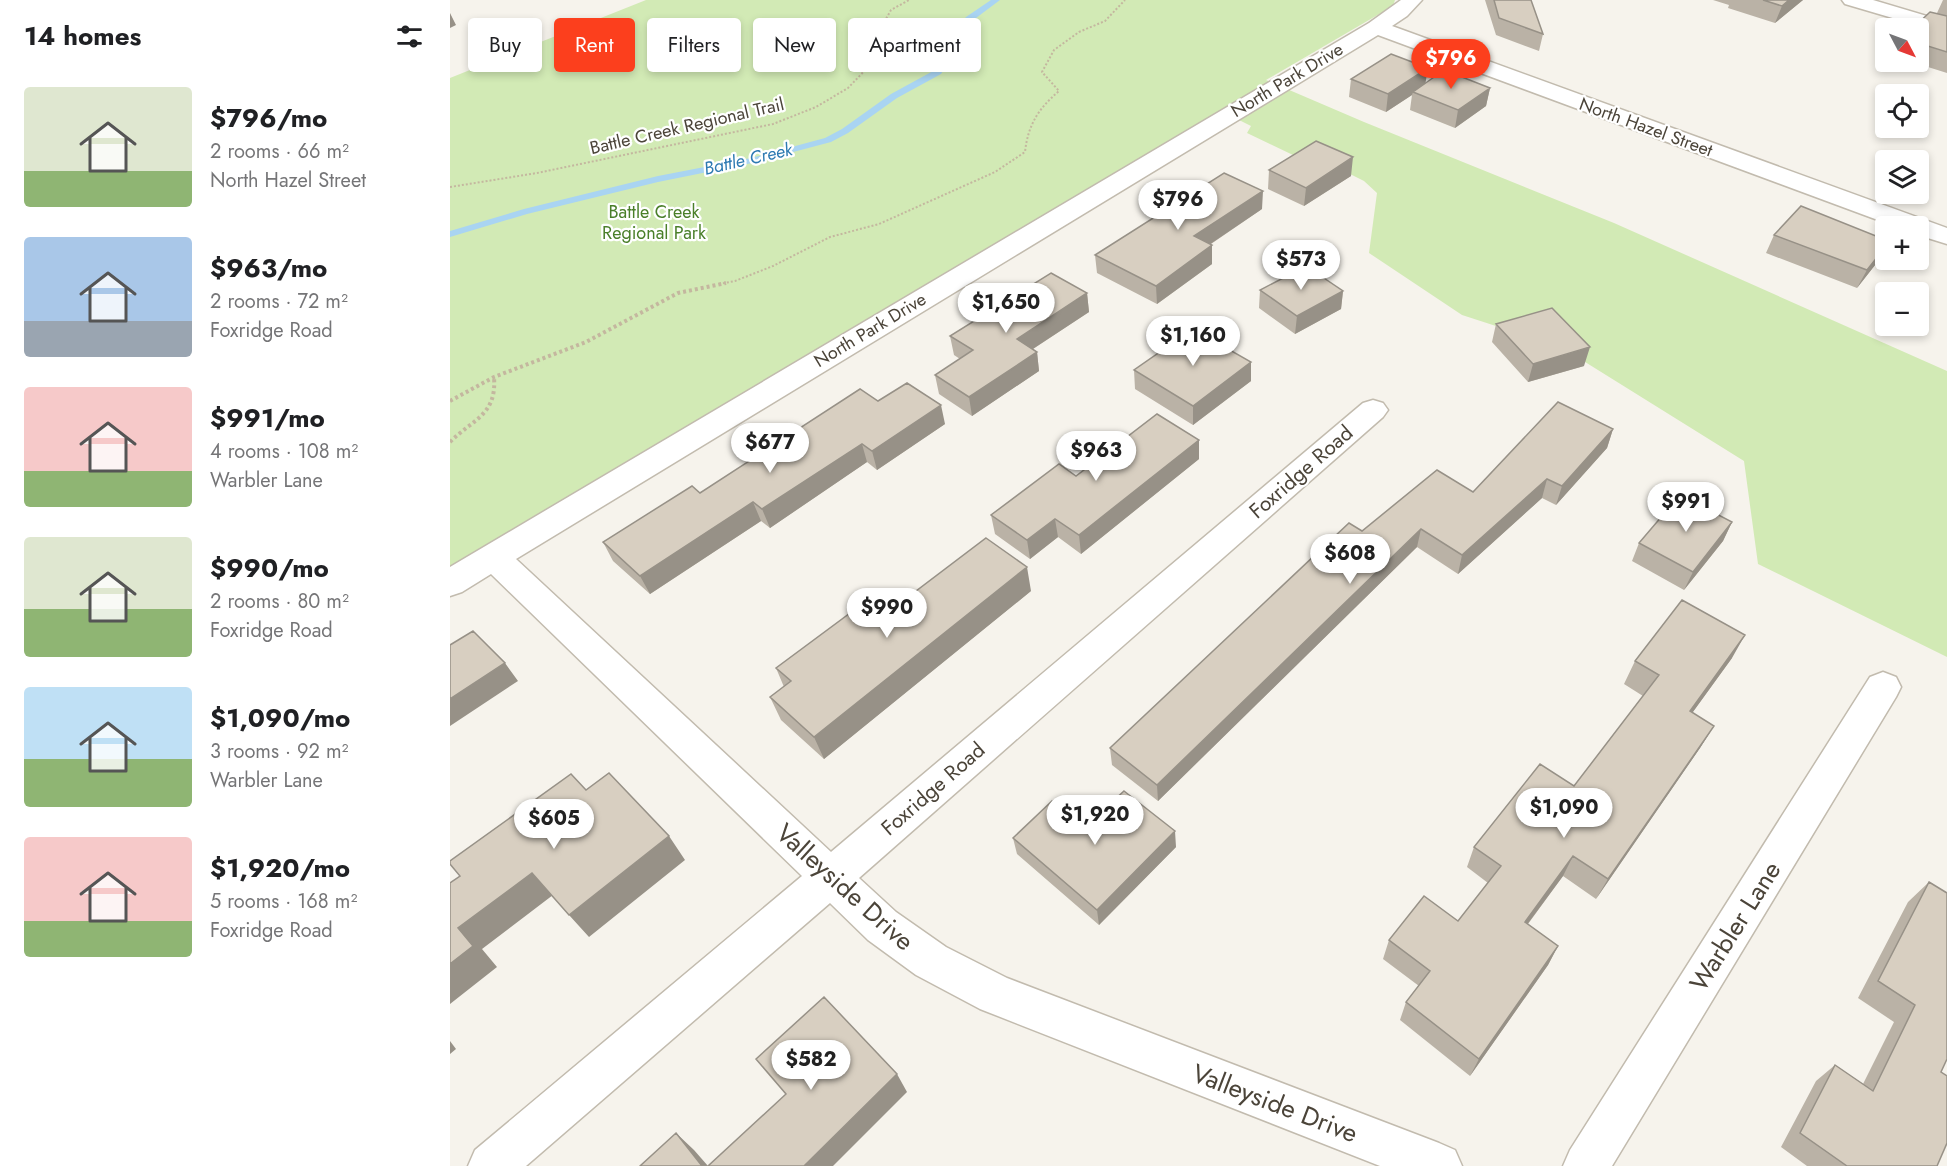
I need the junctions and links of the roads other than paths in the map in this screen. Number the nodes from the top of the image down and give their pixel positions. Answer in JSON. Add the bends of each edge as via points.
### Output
{"nodes":[{"id":1,"x":1412,"y":0,"type":"edge"},
{"id":2,"x":1865,"y":2,"type":"edge"},
{"id":3,"x":1376,"y":27,"type":"junction"},
{"id":4,"x":1947,"y":28,"type":"edge"},
{"id":5,"x":1887,"y":216,"type":"edge"},
{"id":6,"x":1929,"y":231,"type":"edge"},
{"id":7,"x":1947,"y":236,"type":"edge"},
{"id":8,"x":1373,"y":410,"type":"dead end"},
{"id":9,"x":494,"y":557,"type":"junction"},
{"id":10,"x":450,"y":583,"type":"edge"},
{"id":11,"x":1883,"y":687,"type":"dead end"},
{"id":12,"x":831,"y":878,"type":"junction"},
{"id":13,"x":491,"y":1166,"type":"edge"},
{"id":14,"x":1439,"y":1166,"type":"edge"},
{"id":15,"x":1586,"y":1166,"type":"edge"}],
"edges":[{"from":1,"to":3,"type":"street","name":"North Park Drive"},
{"from":2,"to":4,"type":"street"},
{"from":3,"to":5,"type":"street","name":"North Hazel Street"},
{"from":3,"to":9,"type":"street","name":"North Park Drive"},
{"from":6,"to":7,"type":"street","name":"North Hazel Street"},
{"from":8,"to":12,"type":"street","name":"Foxridge Road"},
{"from":9,"to":10,"type":"street","name":"North Park Drive"},
{"from":9,"to":12,"type":"street","name":"Valleyside Drive"},
{"from":11,"to":15,"type":"street","name":"Warbler Lane"},
{"from":12,"to":13,"type":"street","name":"Foxridge Road"},
{"from":12,"to":14,"type":"street","name":"Valleyside Drive","via":[[882,926],[931,961],[995,994]]}]}
